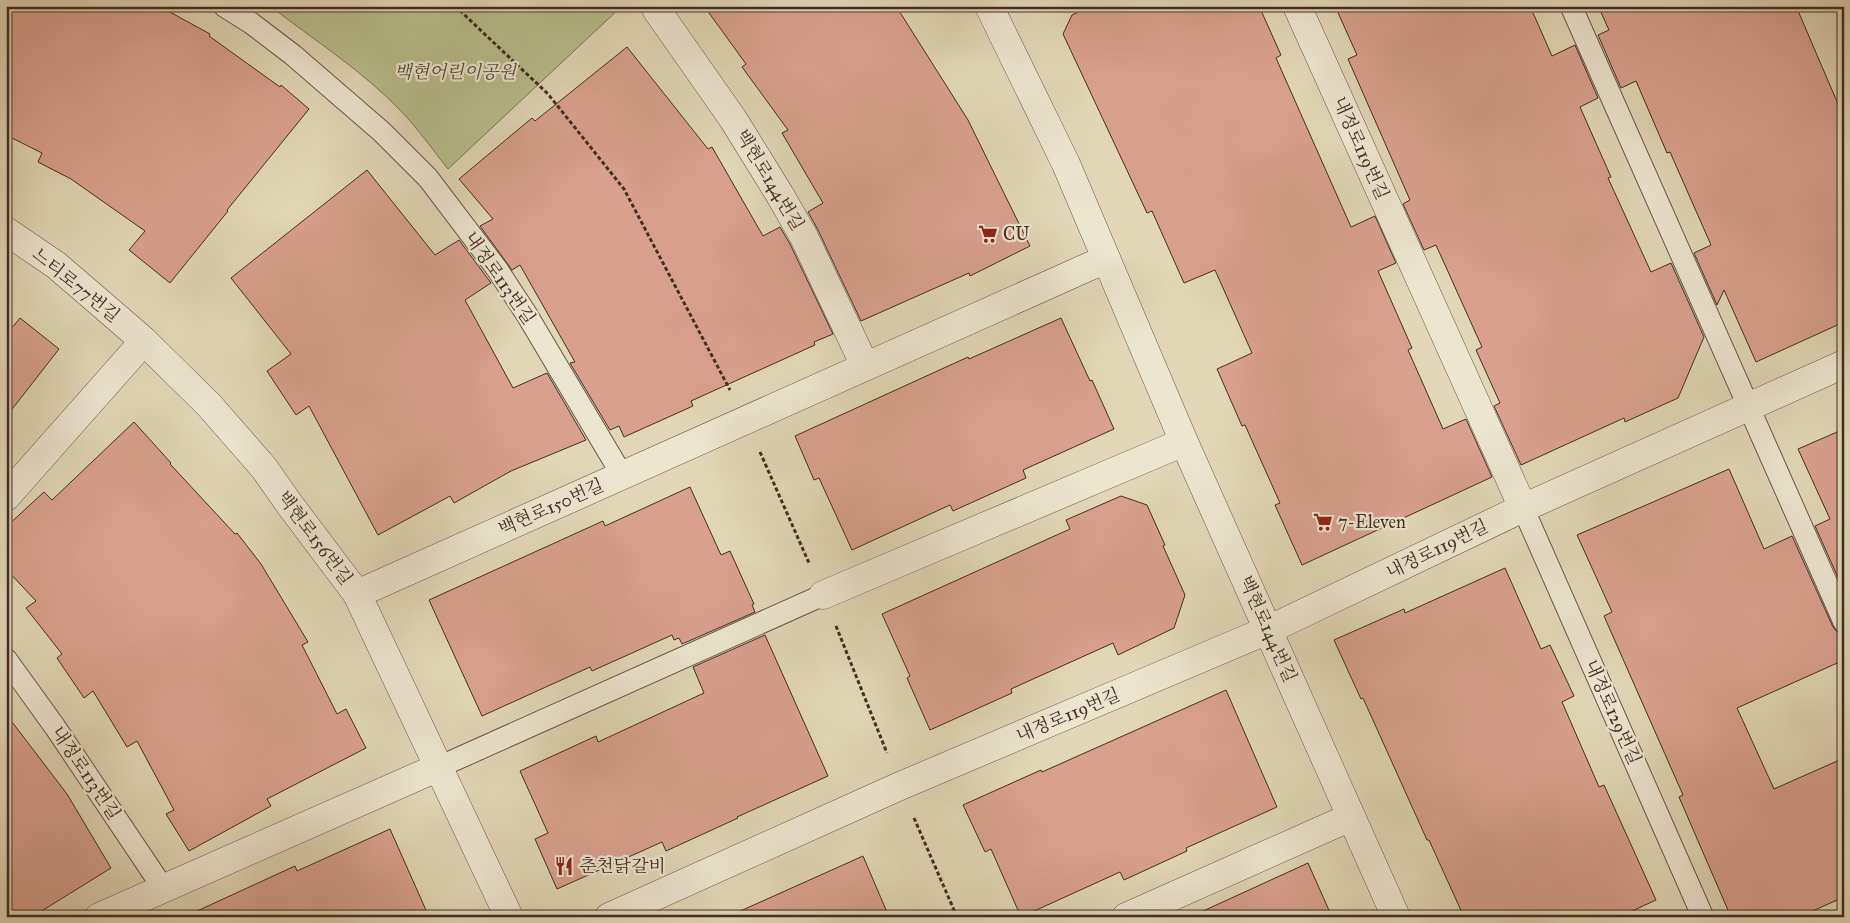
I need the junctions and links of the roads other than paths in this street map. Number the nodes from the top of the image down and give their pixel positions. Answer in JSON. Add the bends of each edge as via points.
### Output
{"nodes":[{"id":1,"x":224,"y":6,"type":"edge"},
{"id":2,"x":660,"y":6,"type":"edge"},
{"id":3,"x":989,"y":6,"type":"edge"},
{"id":4,"x":1297,"y":6,"type":"edge"},
{"id":5,"x":1571,"y":6,"type":"edge"},
{"id":6,"x":6,"y":231,"type":"edge"},
{"id":7,"x":1106,"y":259,"type":"junction"},
{"id":8,"x":144,"y":341,"type":"junction"},
{"id":9,"x":1844,"y":364,"type":"edge"},
{"id":10,"x":865,"y":366,"type":"junction"},
{"id":11,"x":1748,"y":407,"type":"junction"},
{"id":12,"x":1184,"y":442,"type":"junction"},
{"id":13,"x":622,"y":475,"type":"junction"},
{"id":14,"x":6,"y":497,"type":"edge"},
{"id":15,"x":1523,"y":508,"type":"junction"},
{"id":16,"x":357,"y":594,"type":"junction"},
{"id":17,"x":823,"y":595,"type":"joint"},
{"id":18,"x":1844,"y":622,"type":"edge"},
{"id":19,"x":1268,"y":630,"type":"junction"},
{"id":20,"x":6,"y":659,"type":"edge"},
{"id":21,"x":439,"y":766,"type":"junction"},
{"id":22,"x":1351,"y":817,"type":"junction"},
{"id":23,"x":163,"y":888,"type":"junction"},
{"id":24,"x":99,"y":917,"type":"edge"},
{"id":25,"x":509,"y":917,"type":"edge"},
{"id":26,"x":610,"y":917,"type":"edge"},
{"id":27,"x":1126,"y":917,"type":"edge"},
{"id":28,"x":1396,"y":917,"type":"edge"},
{"id":29,"x":1703,"y":917,"type":"edge"}],
"edges":[{"from":1,"to":13,"type":"lane","name":"내정로113번길","via":[[293,55],[350,103],[428,178],[497,269]]},
{"from":2,"to":10,"type":"street","name":"백현로144번길","via":[[656,9],[733,119],[799,228]]},
{"from":3,"to":7,"type":"street","name":"백현로144번길","via":[[1066,164]]},
{"from":4,"to":15,"type":"street","name":"내정로119번길"},
{"from":5,"to":11,"type":"lane"},
{"from":6,"to":8,"type":"street","name":"느티로77번길","via":[[56,266]]},
{"from":7,"to":10,"type":"street"},
{"from":7,"to":12,"type":"street","name":"백현로144번길"},
{"from":8,"to":14,"type":"street"},
{"from":8,"to":16,"type":"street","name":"백현로156번길","via":[[209,405],[264,468]]},
{"from":9,"to":11,"type":"street","name":"내정로119번길"},
{"from":10,"to":13,"type":"street","name":"백현로150번길"},
{"from":11,"to":15,"type":"street","name":"내정로119번길"},
{"from":11,"to":18,"type":"lane"},
{"from":12,"to":17,"type":"street"},
{"from":12,"to":19,"type":"street","name":"백현로144번길"},
{"from":13,"to":16,"type":"street","name":"백현로150번길"},
{"from":15,"to":19,"type":"street","name":"내정로119번길"},
{"from":15,"to":29,"type":"lane","name":"내정로129번길"},
{"from":16,"to":21,"type":"street","name":"백현로156번길"},
{"from":17,"to":21,"type":"lane"},
{"from":19,"to":22,"type":"street","name":"백현로144번길"},
{"from":19,"to":26,"type":"street","name":"내정로119번길","via":[[900,786]]},
{"from":20,"to":23,"type":"lane","name":"내정로113번길","via":[[55,726]]},
{"from":21,"to":23,"type":"street"},
{"from":21,"to":25,"type":"street","name":"백현로156번길"},
{"from":22,"to":27,"type":"street"},
{"from":22,"to":28,"type":"street","name":"백현로144번길"},
{"from":23,"to":24,"type":"street"}]}
